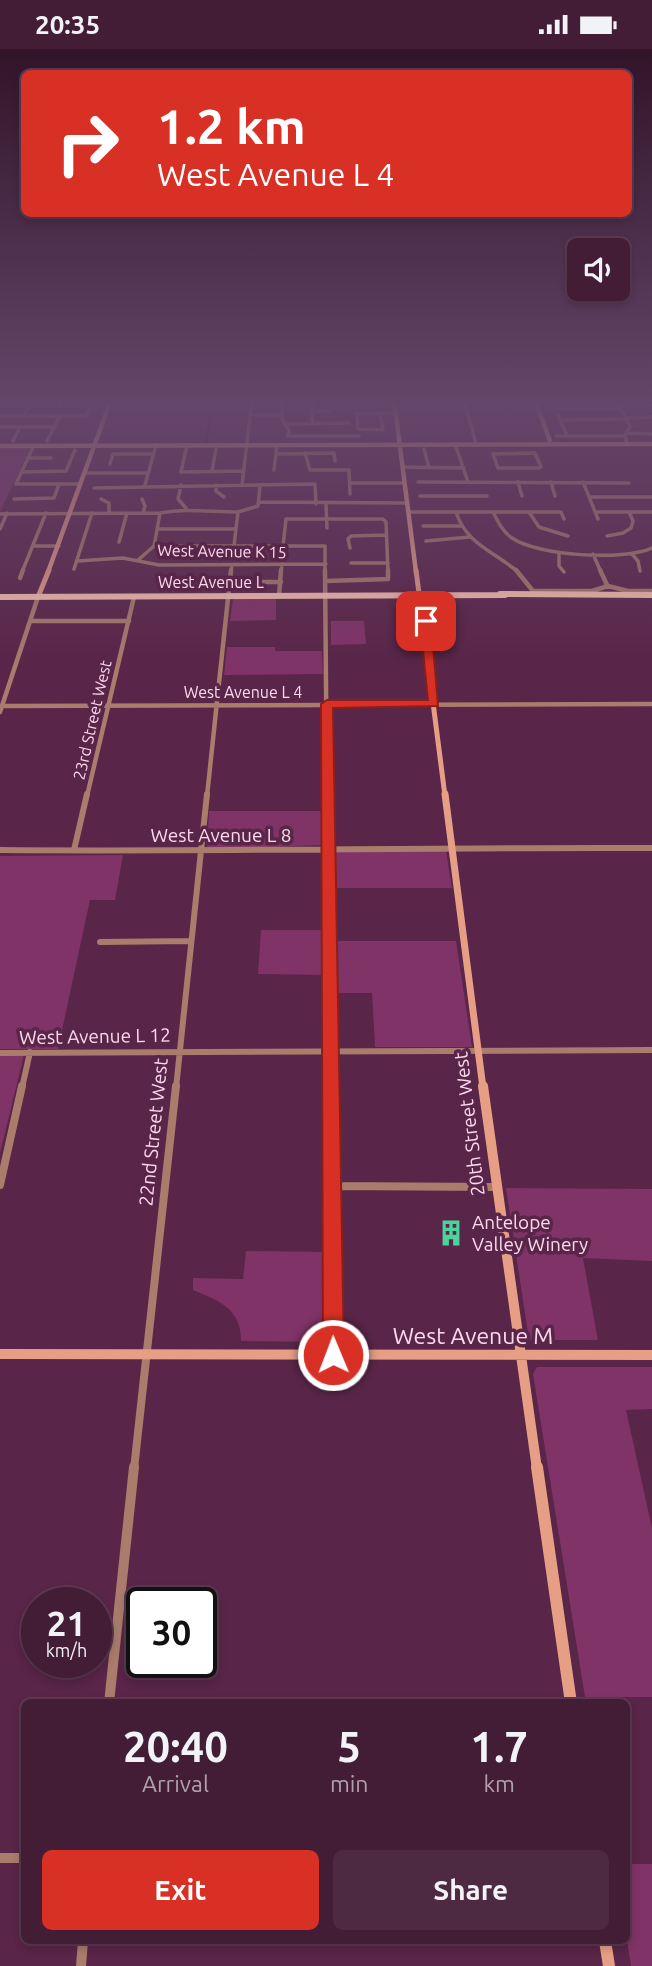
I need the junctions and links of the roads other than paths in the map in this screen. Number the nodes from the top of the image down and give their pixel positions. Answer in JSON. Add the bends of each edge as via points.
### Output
{"nodes":[{"id":1,"x":57,"y":489,"type":"edge"},
{"id":2,"x":78,"y":489,"type":"edge"},
{"id":3,"x":180,"y":489,"type":"edge"},
{"id":4,"x":216,"y":489,"type":"edge"},
{"id":5,"x":260,"y":489,"type":"edge"},
{"id":6,"x":315,"y":489,"type":"edge"},
{"id":7,"x":350,"y":489,"type":"edge"},
{"id":8,"x":383,"y":489,"type":"edge"},
{"id":9,"x":406,"y":489,"type":"edge"},
{"id":10,"x":449,"y":489,"type":"edge"},
{"id":11,"x":520,"y":489,"type":"edge"},
{"id":12,"x":553,"y":489,"type":"edge"},
{"id":13,"x":586,"y":489,"type":"edge"},
{"id":14,"x":383,"y":493,"type":"dead end"},
{"id":15,"x":350,"y":494,"type":"dead end"},
{"id":16,"x":421,"y":496,"type":"dead end"},
{"id":17,"x":450,"y":496,"type":"junction"},
{"id":18,"x":487,"y":496,"type":"dead end"},
{"id":19,"x":522,"y":496,"type":"dead end"},
{"id":20,"x":555,"y":496,"type":"dead end"},
{"id":21,"x":224,"y":497,"type":"dead end"},
{"id":22,"x":589,"y":497,"type":"junction"},
{"id":23,"x":652,"y":497,"type":"edge"},
{"id":24,"x":14,"y":499,"type":"dead end"},
{"id":25,"x":101,"y":499,"type":"dead end"},
{"id":26,"x":142,"y":499,"type":"dead end"},
{"id":27,"x":259,"y":502,"type":"junction"},
{"id":28,"x":407,"y":503,"type":"junction"},
{"id":29,"x":316,"y":504,"type":"junction"},
{"id":30,"x":326,"y":504,"type":"junction"},
{"id":31,"x":186,"y":508,"type":"junction"},
{"id":32,"x":238,"y":512,"type":"junction"},
{"id":33,"x":409,"y":512,"type":"junction"},
{"id":34,"x":456,"y":512,"type":"junction"},
{"id":35,"x":494,"y":512,"type":"junction"},
{"id":36,"x":529,"y":512,"type":"junction"},
{"id":37,"x":595,"y":512,"type":"junction"},
{"id":38,"x":629,"y":512,"type":"junction"},
{"id":39,"x":652,"y":512,"type":"edge"},
{"id":40,"x":7,"y":513,"type":"junction"},
{"id":41,"x":46,"y":513,"type":"junction"},
{"id":42,"x":71,"y":513,"type":"junction"},
{"id":43,"x":92,"y":513,"type":"junction"},
{"id":44,"x":109,"y":513,"type":"junction"},
{"id":45,"x":127,"y":513,"type":"junction"},
{"id":46,"x":144,"y":513,"type":"junction"},
{"id":47,"x":160,"y":513,"type":"junction"},
{"id":48,"x":0,"y":514,"type":"edge"},
{"id":49,"x":327,"y":519,"type":"junction"},
{"id":50,"x":564,"y":519,"type":"dead end"},
{"id":51,"x":598,"y":519,"type":"dead end"},
{"id":52,"x":424,"y":526,"type":"dead end"},
{"id":53,"x":461,"y":526,"type":"junction"},
{"id":54,"x":327,"y":528,"type":"dead end"},
{"id":55,"x":0,"y":529,"type":"edge"},
{"id":56,"x":157,"y":529,"type":"junction"},
{"id":57,"x":236,"y":529,"type":"junction"},
{"id":58,"x":386,"y":535,"type":"junction"},
{"id":59,"x":568,"y":535,"type":"dead end"},
{"id":60,"x":607,"y":536,"type":"dead end"},
{"id":61,"x":470,"y":537,"type":"junction"},
{"id":62,"x":426,"y":541,"type":"dead end"},
{"id":63,"x":119,"y":542,"type":"dead end"},
{"id":64,"x":33,"y":545,"type":"junction"},
{"id":65,"x":59,"y":546,"type":"junction"},
{"id":66,"x":154,"y":546,"type":"junction"},
{"id":67,"x":234,"y":546,"type":"junction"},
{"id":68,"x":283,"y":546,"type":"junction"},
{"id":69,"x":350,"y":548,"type":"dead end"},
{"id":70,"x":652,"y":548,"type":"edge"},
{"id":71,"x":559,"y":554,"type":"junction"},
{"id":72,"x":593,"y":554,"type":"junction"},
{"id":73,"x":632,"y":554,"type":"junction"},
{"id":74,"x":138,"y":560,"type":"junction"},
{"id":75,"x":77,"y":561,"type":"junction"},
{"id":76,"x":351,"y":563,"type":"dead end"},
{"id":77,"x":388,"y":563,"type":"junction"},
{"id":78,"x":282,"y":564,"type":"junction"},
{"id":79,"x":326,"y":564,"type":"junction"},
{"id":80,"x":232,"y":565,"type":"junction"},
{"id":81,"x":74,"y":569,"type":"dead end"},
{"id":82,"x":640,"y":571,"type":"dead end"},
{"id":83,"x":564,"y":572,"type":"dead end"},
{"id":84,"x":20,"y":578,"type":"dead end"},
{"id":85,"x":326,"y":581,"type":"junction"},
{"id":86,"x":262,"y":582,"type":"dead end"},
{"id":87,"x":281,"y":582,"type":"junction"},
{"id":88,"x":178,"y":583,"type":"dead end"},
{"id":89,"x":229,"y":583,"type":"junction"},
{"id":90,"x":608,"y":586,"type":"junction"},
{"id":91,"x":652,"y":593,"type":"edge"},
{"id":92,"x":326,"y":595,"type":"junction"},
{"id":93,"x":420,"y":595,"type":"junction"},
{"id":94,"x":611,"y":595,"type":"junction"},
{"id":95,"x":228,"y":596,"type":"junction"},
{"id":96,"x":279,"y":596,"type":"junction"},
{"id":97,"x":0,"y":597,"type":"edge"},
{"id":98,"x":38,"y":597,"type":"junction"},
{"id":99,"x":134,"y":597,"type":"junction"},
{"id":100,"x":32,"y":621,"type":"junction"},
{"id":101,"x":129,"y":621,"type":"junction"},
{"id":102,"x":327,"y":704,"type":"junction"},
{"id":103,"x":434,"y":704,"type":"junction"},
{"id":104,"x":652,"y":704,"type":"edge"},
{"id":105,"x":111,"y":705,"type":"junction"},
{"id":106,"x":218,"y":706,"type":"junction"},
{"id":107,"x":1,"y":709,"type":"edge"},
{"id":108,"x":453,"y":847,"type":"junction"},
{"id":109,"x":327,"y":848,"type":"junction"},
{"id":110,"x":652,"y":848,"type":"edge"},
{"id":111,"x":0,"y":850,"type":"edge"},
{"id":112,"x":74,"y":850,"type":"junction"},
{"id":113,"x":203,"y":852,"type":"junction"},
{"id":114,"x":100,"y":941,"type":"dead end"},
{"id":115,"x":191,"y":941,"type":"junction"},
{"id":116,"x":480,"y":1050,"type":"junction"},
{"id":117,"x":652,"y":1050,"type":"edge"},
{"id":118,"x":180,"y":1051,"type":"junction"},
{"id":119,"x":330,"y":1051,"type":"junction"},
{"id":120,"x":30,"y":1052,"type":"junction"},
{"id":121,"x":0,"y":1053,"type":"edge"},
{"id":122,"x":0,"y":1185,"type":"edge"},
{"id":123,"x":332,"y":1186,"type":"junction"},
{"id":124,"x":496,"y":1187,"type":"junction"},
{"id":125,"x":0,"y":1354,"type":"edge"},
{"id":126,"x":146,"y":1355,"type":"junction"},
{"id":127,"x":333,"y":1355,"type":"junction"},
{"id":128,"x":520,"y":1355,"type":"junction"},
{"id":129,"x":652,"y":1355,"type":"edge"},
{"id":130,"x":109,"y":1699,"type":"edge"},
{"id":131,"x":569,"y":1699,"type":"edge"},
{"id":132,"x":0,"y":1858,"type":"edge"},
{"id":133,"x":21,"y":1858,"type":"edge"},
{"id":134,"x":83,"y":1944,"type":"edge"},
{"id":135,"x":606,"y":1944,"type":"edge"},
{"id":136,"x":81,"y":1966,"type":"edge"},
{"id":137,"x":609,"y":1966,"type":"edge"}],
"edges":[{"from":1,"to":24,"type":"street","via":[[54,498]]},
{"from":2,"to":42,"type":"main road"},
{"from":3,"to":31,"type":"street","via":[[178,499]]},
{"from":4,"to":21,"type":"street"},
{"from":5,"to":27,"type":"street"},
{"from":6,"to":29,"type":"street"},
{"from":7,"to":15,"type":"street"},
{"from":8,"to":14,"type":"street"},
{"from":9,"to":28,"type":"main road","name":"20th Street West"},
{"from":10,"to":17,"type":"street"},
{"from":11,"to":19,"type":"street"},
{"from":12,"to":20,"type":"street"},
{"from":13,"to":22,"type":"street"},
{"from":16,"to":17,"type":"street"},
{"from":17,"to":18,"type":"street"},
{"from":22,"to":23,"type":"street"},
{"from":22,"to":37,"type":"street"},
{"from":25,"to":44,"type":"street","via":[[109,503]]},
{"from":26,"to":46,"type":"street"},
{"from":27,"to":29,"type":"street"},
{"from":27,"to":32,"type":"street","via":[[255,509]]},
{"from":28,"to":30,"type":"street"},
{"from":28,"to":33,"type":"main road","name":"20th Street West"},
{"from":29,"to":30,"type":"street"},
{"from":30,"to":49,"type":"street"},
{"from":31,"to":32,"type":"street"},
{"from":31,"to":47,"type":"street"},
{"from":32,"to":57,"type":"street"},
{"from":33,"to":34,"type":"street"},
{"from":33,"to":93,"type":"main road","name":"20th Street West"},
{"from":34,"to":35,"type":"street"},
{"from":34,"to":53,"type":"street"},
{"from":35,"to":36,"type":"street"},
{"from":35,"to":71,"type":"street","via":[[496,522],[513,538]]},
{"from":36,"to":50,"type":"street","via":[[561,512]]},
{"from":36,"to":59,"type":"street","via":[[542,530]]},
{"from":37,"to":38,"type":"street"},
{"from":37,"to":51,"type":"street"},
{"from":38,"to":39,"type":"street"},
{"from":38,"to":60,"type":"street","via":[[631,528]]},
{"from":40,"to":41,"type":"street"},
{"from":40,"to":48,"type":"street"},
{"from":40,"to":55,"type":"street"},
{"from":41,"to":42,"type":"street"},
{"from":41,"to":64,"type":"street"},
{"from":42,"to":43,"type":"street"},
{"from":42,"to":65,"type":"main road"},
{"from":43,"to":44,"type":"street"},
{"from":43,"to":75,"type":"street"},
{"from":44,"to":45,"type":"street"},
{"from":45,"to":46,"type":"street"},
{"from":45,"to":63,"type":"street"},
{"from":46,"to":47,"type":"street"},
{"from":47,"to":56,"type":"street"},
{"from":49,"to":54,"type":"street"},
{"from":49,"to":58,"type":"street","via":[[383,519]]},
{"from":49,"to":68,"type":"street","via":[[286,519]]},
{"from":52,"to":53,"type":"street"},
{"from":53,"to":61,"type":"street"},
{"from":56,"to":57,"type":"street"},
{"from":56,"to":66,"type":"street"},
{"from":57,"to":67,"type":"street"},
{"from":58,"to":69,"type":"street","via":[[351,536]]},
{"from":58,"to":77,"type":"street"},
{"from":61,"to":62,"type":"street"},
{"from":61,"to":90,"type":"street","name":"West Avenue L","via":[[527,576],[533,591],[592,591]]},
{"from":64,"to":65,"type":"street"},
{"from":64,"to":84,"type":"street"},
{"from":65,"to":98,"type":"main road"},
{"from":66,"to":67,"type":"street"},
{"from":66,"to":74,"type":"street"},
{"from":67,"to":68,"type":"street"},
{"from":68,"to":79,"type":"street","via":[[325,546]]},
{"from":70,"to":73,"type":"street"},
{"from":71,"to":72,"type":"street"},
{"from":71,"to":83,"type":"street"},
{"from":72,"to":73,"type":"street"},
{"from":72,"to":90,"type":"street"},
{"from":73,"to":82,"type":"street"},
{"from":74,"to":75,"type":"street","name":"West Avenue K 15"},
{"from":74,"to":80,"type":"street","name":"West Avenue K 15","via":[[159,565]]},
{"from":75,"to":81,"type":"street"},
{"from":76,"to":77,"type":"street"},
{"from":77,"to":85,"type":"street","via":[[386,581]]},
{"from":78,"to":79,"type":"street","name":"West Avenue K 15"},
{"from":78,"to":80,"type":"street","name":"West Avenue K 15"},
{"from":78,"to":87,"type":"street"},
{"from":79,"to":85,"type":"street"},
{"from":80,"to":89,"type":"street","name":"22nd Street West"},
{"from":85,"to":92,"type":"street"},
{"from":86,"to":87,"type":"street"},
{"from":87,"to":96,"type":"street"},
{"from":88,"to":89,"type":"street"},
{"from":89,"to":95,"type":"street","name":"22nd Street West"},
{"from":90,"to":91,"type":"street","name":"West Avenue L"},
{"from":90,"to":94,"type":"street"},
{"from":91,"to":94,"type":"main road","name":"West Avenue L"},
{"from":92,"to":93,"type":"main road","name":"West Avenue L"},
{"from":92,"to":96,"type":"main road","name":"West Avenue L"},
{"from":92,"to":102,"type":"street"},
{"from":93,"to":94,"type":"main road","name":"West Avenue L"},
{"from":93,"to":103,"type":"main road","name":"20th Street West"},
{"from":95,"to":96,"type":"main road","name":"West Avenue L"},
{"from":95,"to":99,"type":"main road","name":"West Avenue L"},
{"from":95,"to":106,"type":"street","name":"22nd Street West"},
{"from":97,"to":98,"type":"main road","name":"West Avenue L"},
{"from":98,"to":99,"type":"main road","name":"West Avenue L"},
{"from":98,"to":100,"type":"street"},
{"from":99,"to":101,"type":"street","name":"23rd Street West"},
{"from":100,"to":101,"type":"street"},
{"from":100,"to":107,"type":"street"},
{"from":101,"to":105,"type":"street","name":"23rd Street West"},
{"from":102,"to":103,"type":"street","name":"West Avenue L 4"},
{"from":102,"to":106,"type":"street","name":"West Avenue L 4"},
{"from":102,"to":109,"type":"street"},
{"from":103,"to":104,"type":"street","name":"West Avenue L 4"},
{"from":103,"to":108,"type":"main road","name":"20th Street West"},
{"from":105,"to":106,"type":"street","name":"West Avenue L 4"},
{"from":105,"to":107,"type":"street","name":"West Avenue L 4"},
{"from":105,"to":112,"type":"street","name":"23rd Street West"},
{"from":106,"to":113,"type":"street","name":"22nd Street West"},
{"from":108,"to":109,"type":"street","name":"West Avenue L 8"},
{"from":108,"to":110,"type":"street","name":"West Avenue L 8"},
{"from":108,"to":116,"type":"main road","name":"20th Street West"},
{"from":109,"to":113,"type":"street","name":"West Avenue L 8"},
{"from":109,"to":119,"type":"street"},
{"from":111,"to":112,"type":"street","name":"West Avenue L 8"},
{"from":112,"to":113,"type":"street","name":"West Avenue L 8"},
{"from":113,"to":115,"type":"street","name":"22nd Street West"},
{"from":114,"to":115,"type":"street"},
{"from":115,"to":118,"type":"street","name":"22nd Street West"},
{"from":116,"to":117,"type":"street","name":"West Avenue L 12"},
{"from":116,"to":119,"type":"street","name":"West Avenue L 12"},
{"from":116,"to":124,"type":"main road","name":"20th Street West"},
{"from":118,"to":119,"type":"street","name":"West Avenue L 12"},
{"from":118,"to":120,"type":"street","name":"West Avenue L 12"},
{"from":118,"to":126,"type":"street","name":"22nd Street West"},
{"from":119,"to":123,"type":"street"},
{"from":120,"to":121,"type":"street","name":"West Avenue L 12"},
{"from":120,"to":122,"type":"street"},
{"from":123,"to":124,"type":"street"},
{"from":123,"to":127,"type":"street"},
{"from":124,"to":128,"type":"main road","name":"20th Street West"},
{"from":125,"to":126,"type":"main road","name":"West Avenue M"},
{"from":126,"to":127,"type":"main road","name":"West Avenue M"},
{"from":126,"to":130,"type":"street","name":"22nd Street West"},
{"from":127,"to":128,"type":"main road","name":"West Avenue M"},
{"from":128,"to":129,"type":"main road","name":"West Avenue M"},
{"from":128,"to":131,"type":"main road","name":"20th Street West"},
{"from":132,"to":133,"type":"street"},
{"from":134,"to":136,"type":"street"},
{"from":135,"to":137,"type":"main road"}]}
